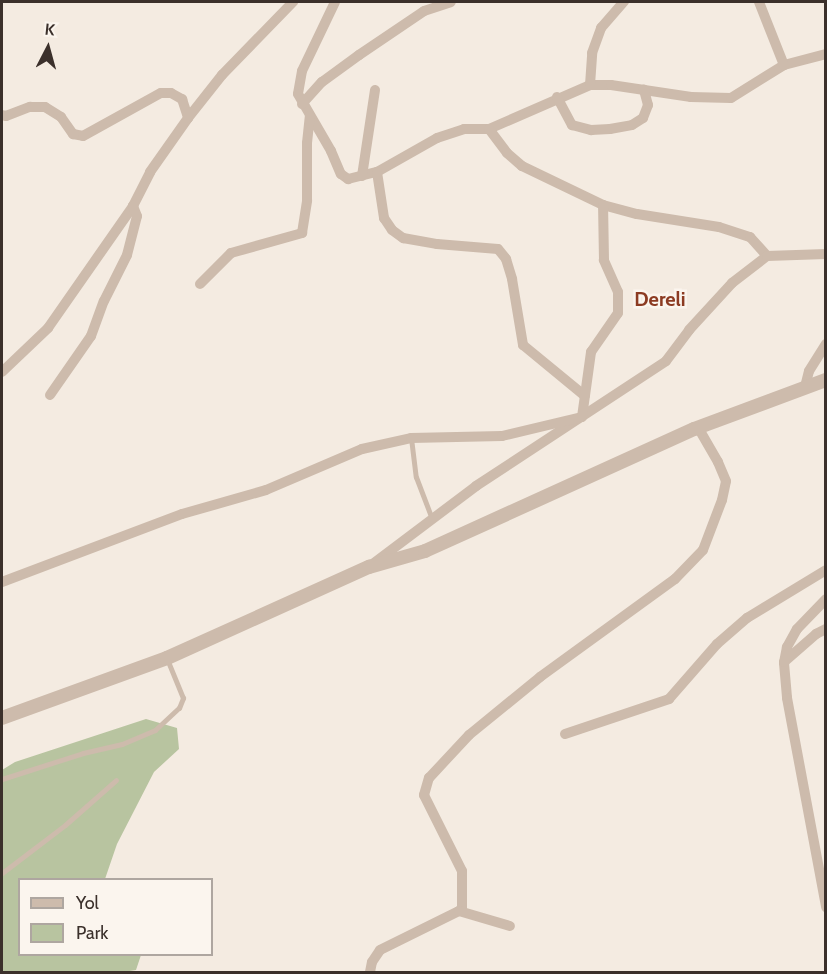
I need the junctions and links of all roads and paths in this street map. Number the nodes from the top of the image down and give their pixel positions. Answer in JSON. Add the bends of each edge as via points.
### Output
{"nodes":[{"id":1,"x":293,"y":2,"type":"edge"},
{"id":2,"x":335,"y":2,"type":"edge"},
{"id":3,"x":451,"y":2,"type":"edge"},
{"id":4,"x":624,"y":2,"type":"edge"},
{"id":5,"x":759,"y":2,"type":"edge"},
{"id":6,"x":825,"y":54,"type":"edge"},
{"id":7,"x":784,"y":65,"type":"junction"},
{"id":8,"x":590,"y":85,"type":"junction"},
{"id":9,"x":375,"y":90,"type":"dead end"},
{"id":10,"x":644,"y":90,"type":"junction"},
{"id":11,"x":557,"y":97,"type":"junction"},
{"id":12,"x":302,"y":104,"type":"junction"},
{"id":13,"x":2,"y":115,"type":"edge"},
{"id":14,"x":310,"y":116,"type":"junction"},
{"id":15,"x":188,"y":118,"type":"junction"},
{"id":16,"x":489,"y":129,"type":"junction"},
{"id":17,"x":377,"y":172,"type":"junction"},
{"id":18,"x":362,"y":176,"type":"junction"},
{"id":19,"x":603,"y":205,"type":"junction"},
{"id":20,"x":133,"y":206,"type":"junction"},
{"id":21,"x":825,"y":254,"type":"edge"},
{"id":22,"x":767,"y":256,"type":"junction"},
{"id":23,"x":200,"y":284,"type":"dead end"},
{"id":24,"x":825,"y":344,"type":"edge"},
{"id":25,"x":2,"y":372,"type":"edge"},
{"id":26,"x":825,"y":380,"type":"edge"},
{"id":27,"x":805,"y":387,"type":"junction"},
{"id":28,"x":50,"y":395,"type":"dead end"},
{"id":29,"x":585,"y":396,"type":"junction"},
{"id":30,"x":582,"y":417,"type":"junction"},
{"id":31,"x":698,"y":428,"type":"junction"},
{"id":32,"x":411,"y":438,"type":"junction"},
{"id":33,"x":432,"y":519,"type":"junction"},
{"id":34,"x":369,"y":567,"type":"junction"},
{"id":35,"x":825,"y":570,"type":"edge"},
{"id":36,"x":2,"y":582,"type":"edge"},
{"id":37,"x":825,"y":599,"type":"edge"},
{"id":38,"x":825,"y":629,"type":"edge"},
{"id":39,"x":167,"y":658,"type":"junction"},
{"id":40,"x":784,"y":663,"type":"junction"},
{"id":41,"x":2,"y":718,"type":"edge"},
{"id":42,"x":565,"y":734,"type":"dead end"},
{"id":43,"x":2,"y":779,"type":"edge"},
{"id":44,"x":116,"y":780,"type":"dead end"},
{"id":45,"x":2,"y":873,"type":"edge"},
{"id":46,"x":825,"y":907,"type":"edge"},
{"id":47,"x":462,"y":911,"type":"junction"},
{"id":48,"x":510,"y":926,"type":"dead end"},
{"id":49,"x":370,"y":972,"type":"edge"}],
"edges":[{"from":1,"to":15,"type":"street","via":[[222,75]]},
{"from":2,"to":12,"type":"street","via":[[302,71],[298,94]]},
{"from":3,"to":12,"type":"street","via":[[424,11],[368,49],[322,82]]},
{"from":4,"to":8,"type":"street","via":[[601,28],[592,53]]},
{"from":5,"to":7,"type":"street"},
{"from":6,"to":7,"type":"street"},
{"from":7,"to":10,"type":"street","via":[[731,98]]},
{"from":8,"to":10,"type":"street"},
{"from":8,"to":11,"type":"street"},
{"from":9,"to":18,"type":"street"},
{"from":10,"to":11,"type":"street","via":[[648,105],[643,118],[632,125],[610,129],[572,125]]},
{"from":11,"to":16,"type":"street"},
{"from":12,"to":14,"type":"street"},
{"from":13,"to":15,"type":"street","via":[[45,107],[61,117],[73,134],[83,136],[161,93],[171,93],[182,99]]},
{"from":14,"to":18,"type":"street","via":[[341,174],[348,179]]},
{"from":14,"to":23,"type":"street","via":[[302,233],[231,253]]},
{"from":15,"to":20,"type":"street","via":[[150,172]]},
{"from":16,"to":17,"type":"street","via":[[464,129],[437,138]]},
{"from":16,"to":19,"type":"street","via":[[522,166]]},
{"from":17,"to":18,"type":"street"},
{"from":17,"to":29,"type":"street","via":[[384,219],[403,238],[498,249],[506,259],[512,279],[523,345]]},
{"from":19,"to":22,"type":"street","via":[[720,227],[750,237]]},
{"from":19,"to":29,"type":"street","via":[[604,260],[618,292],[618,312],[591,352]]},
{"from":20,"to":25,"type":"street","via":[[48,328]]},
{"from":20,"to":28,"type":"street","via":[[137,216],[127,255],[91,336]]},
{"from":21,"to":22,"type":"street"},
{"from":22,"to":30,"type":"street","via":[[732,284],[666,361]]},
{"from":24,"to":27,"type":"street"},
{"from":26,"to":27,"type":"street"},
{"from":27,"to":31,"type":"street"},
{"from":29,"to":30,"type":"street"},
{"from":30,"to":32,"type":"street","via":[[502,436]]},
{"from":30,"to":33,"type":"street"},
{"from":31,"to":34,"type":"street","via":[[425,551]]},
{"from":31,"to":47,"type":"street","via":[[726,481],[703,550],[675,579],[540,677],[469,735],[429,778],[423,795],[462,871]]},
{"from":32,"to":33,"type":"lane","via":[[416,477]]},
{"from":32,"to":36,"type":"street","via":[[362,449],[266,490],[182,514]]},
{"from":33,"to":34,"type":"street"},
{"from":34,"to":39,"type":"street"},
{"from":35,"to":42,"type":"street","via":[[747,618],[717,644],[669,699]]},
{"from":37,"to":40,"type":"street","via":[[797,629]]},
{"from":38,"to":40,"type":"street"},
{"from":39,"to":41,"type":"street"},
{"from":39,"to":43,"type":"lane","via":[[183,699],[179,708],[155,730],[122,744]]},
{"from":40,"to":46,"type":"street"},
{"from":44,"to":45,"type":"lane"},
{"from":47,"to":48,"type":"street"},
{"from":47,"to":49,"type":"street","via":[[380,950]]}]}
